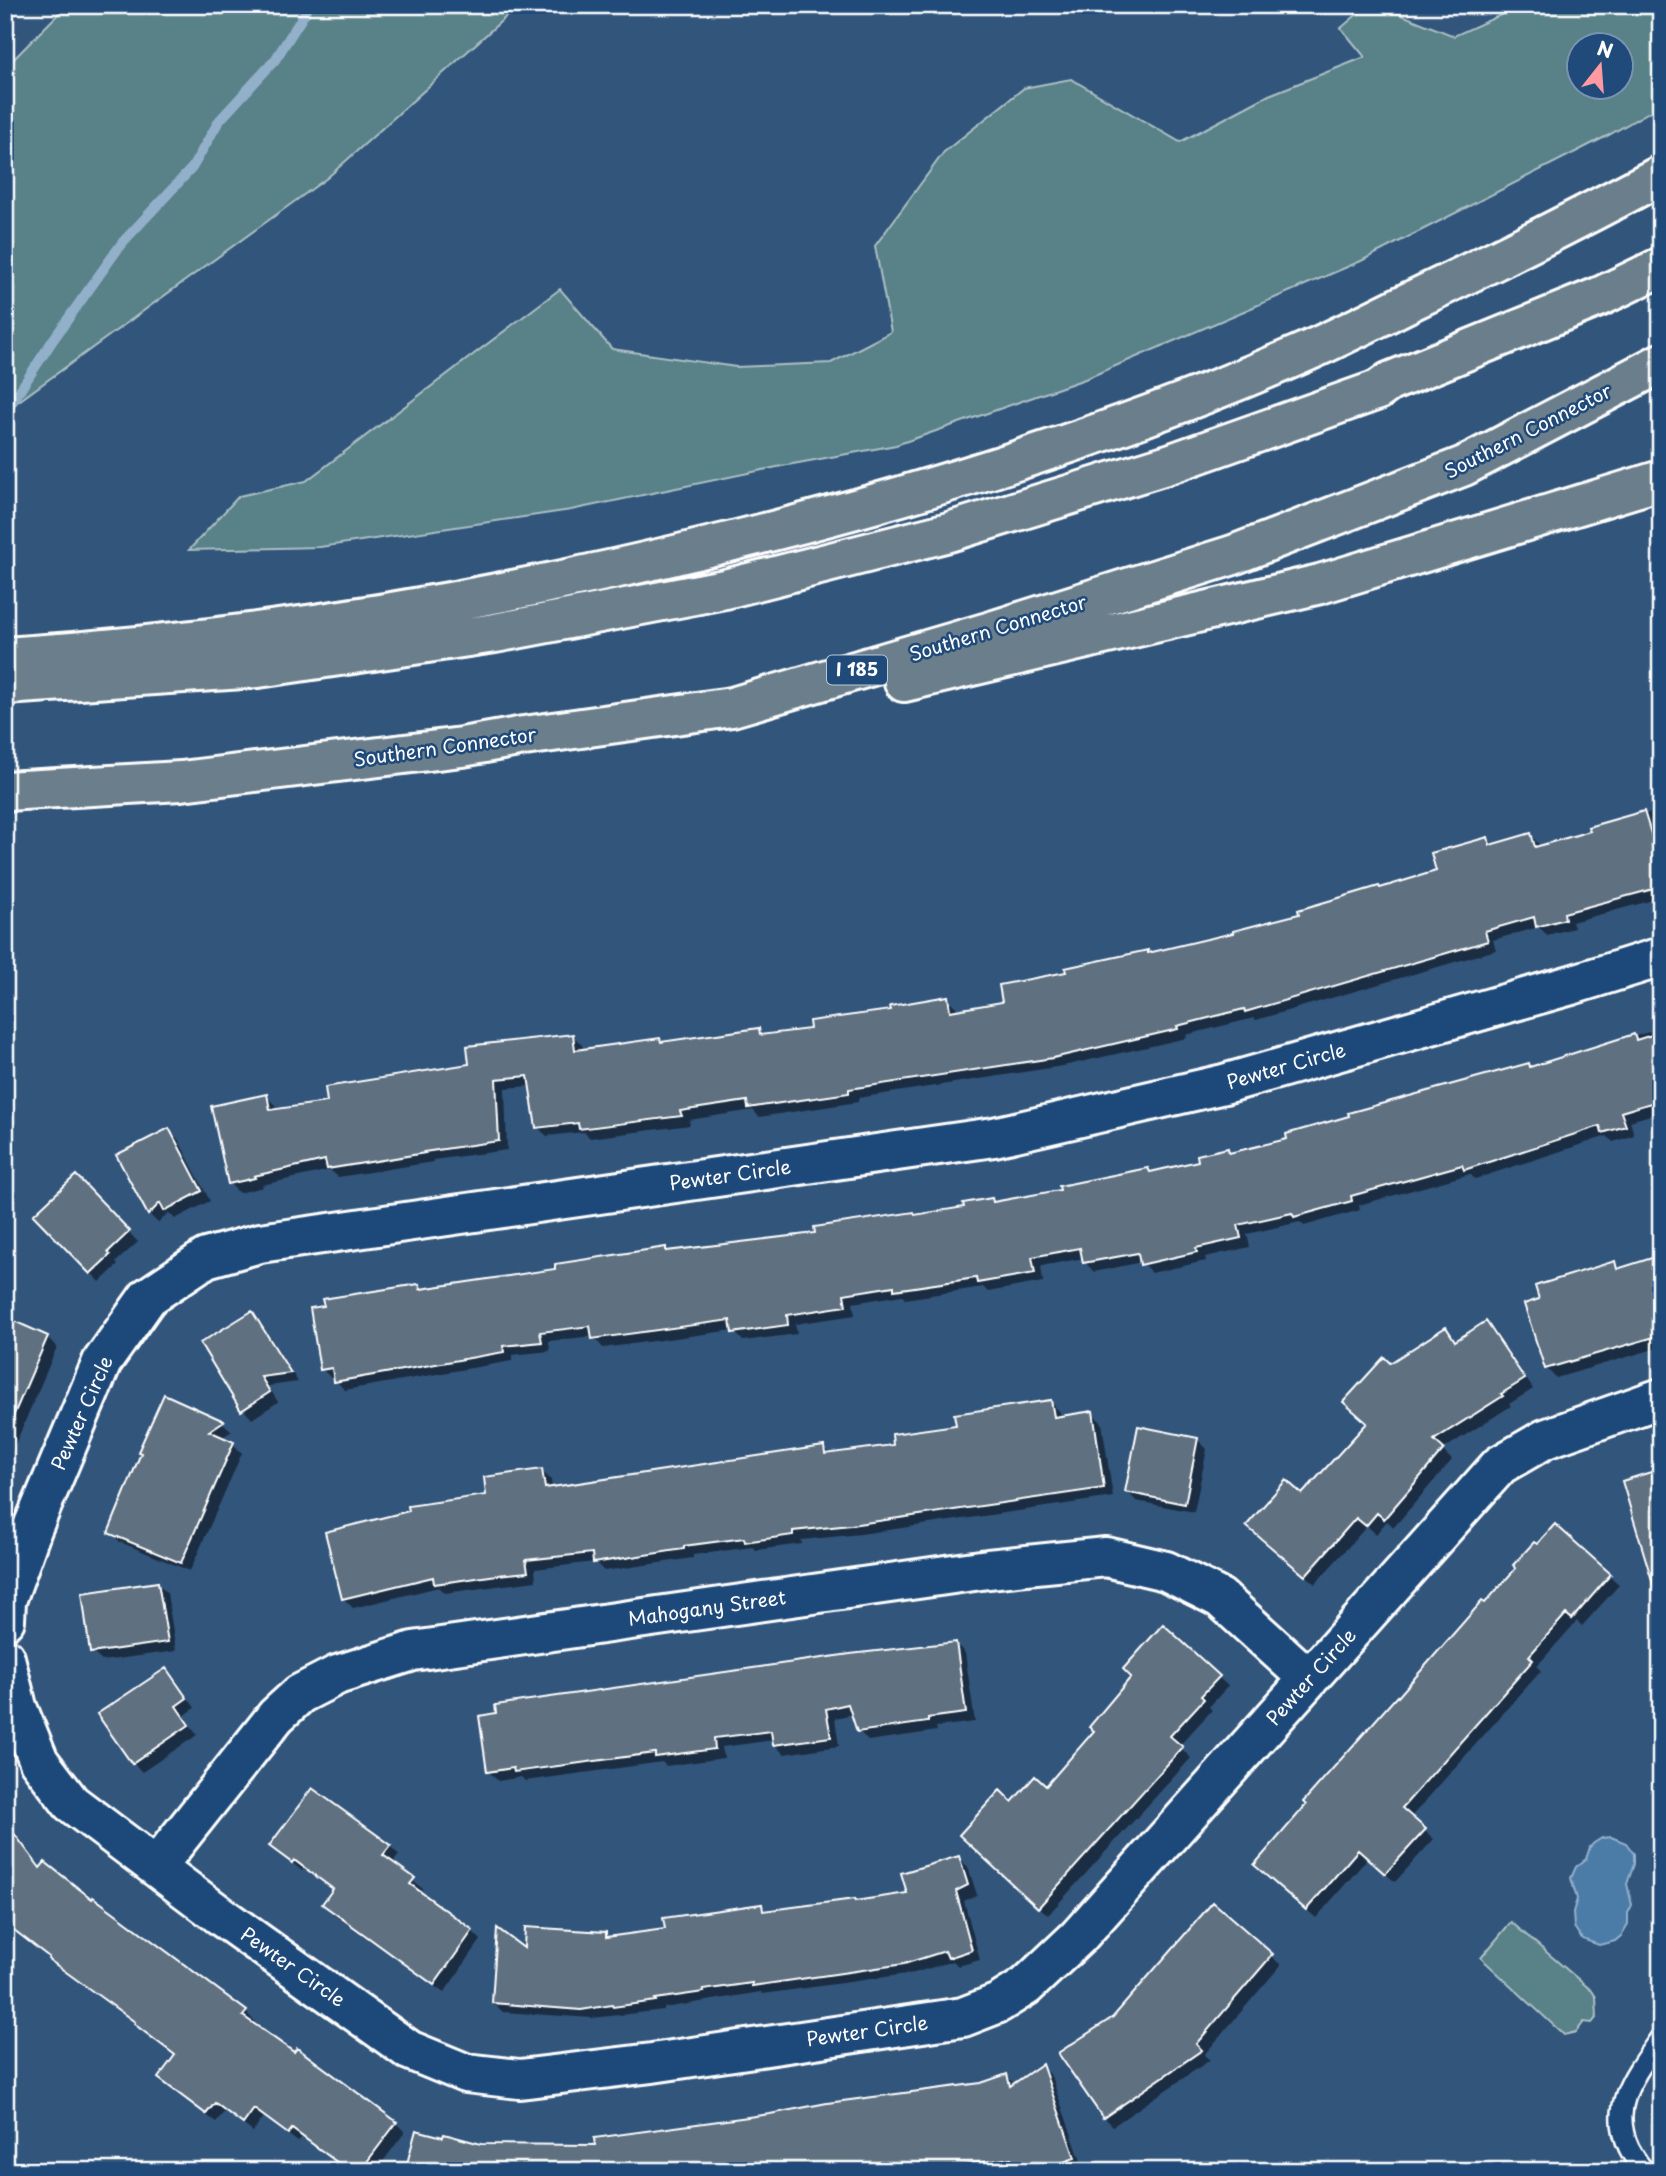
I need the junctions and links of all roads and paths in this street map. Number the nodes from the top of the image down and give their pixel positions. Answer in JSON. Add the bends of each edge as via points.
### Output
{"nodes":[{"id":1,"x":1661,"y":175,"type":"edge"},
{"id":2,"x":1661,"y":240,"type":"edge"},
{"id":3,"x":1661,"y":267,"type":"edge"},
{"id":4,"x":1661,"y":363,"type":"edge"},
{"id":5,"x":1431,"y":365,"type":"junction"},
{"id":6,"x":1661,"y":480,"type":"edge"},
{"id":7,"x":5,"y":657,"type":"edge"},
{"id":8,"x":5,"y":685,"type":"edge"},
{"id":9,"x":732,"y":707,"type":"junction"},
{"id":10,"x":5,"y":791,"type":"edge"},
{"id":11,"x":1661,"y":957,"type":"edge"},
{"id":12,"x":1661,"y":1398,"type":"edge"},
{"id":13,"x":5,"y":1620,"type":"edge"},
{"id":14,"x":5,"y":1658,"type":"edge"},
{"id":15,"x":1309,"y":1679,"type":"junction"},
{"id":16,"x":156,"y":1867,"type":"junction"},
{"id":17,"x":1661,"y":2037,"type":"edge"},
{"id":18,"x":1645,"y":2171,"type":"edge"}],
"edges":[{"from":1,"to":7,"type":"highway","via":[[1559,230],[1303,354],[1171,407],[907,495],[641,564],[505,593],[222,637]]},
{"from":2,"to":5,"type":"highway","via":[[1499,322]]},
{"from":3,"to":5,"type":"highway"},
{"from":4,"to":9,"type":"highway","name":"Southern Connector","number":"I 185","via":[[1464,466],[1233,555]]},
{"from":5,"to":8,"type":"highway","via":[[1378,390],[1171,463],[949,532],[725,589],[495,633],[258,668]]},
{"from":6,"to":9,"type":"highway","via":[[1320,584],[905,682]]},
{"from":9,"to":10,"type":"highway","name":"Southern Connector","number":"I 185","via":[[462,747],[181,781]]},
{"from":11,"to":13,"type":"street","name":"Pewter Circle","via":[[1224,1084],[993,1137],[260,1243],[206,1258],[148,1297],[102,1362],[32,1529],[6,1601]]},
{"from":12,"to":15,"type":"street","name":"Pewter Circle","via":[[1545,1439],[1500,1465]]},
{"from":14,"to":16,"type":"street","name":"Pewter Circle","via":[[17,1707],[39,1761],[71,1802]]},
{"from":15,"to":16,"type":"street","name":"Mahogany Street","via":[[1220,1598],[1166,1571],[1106,1557],[988,1569],[412,1651],[337,1675],[300,1694],[276,1716]]},
{"from":15,"to":16,"type":"street","name":"Pewter Circle","via":[[1078,1937],[1026,1986],[963,2017],[520,2079],[465,2073],[409,2050]]},
{"from":17,"to":18,"type":"lane","via":[[1632,2079],[1620,2111],[1625,2139]]}]}
